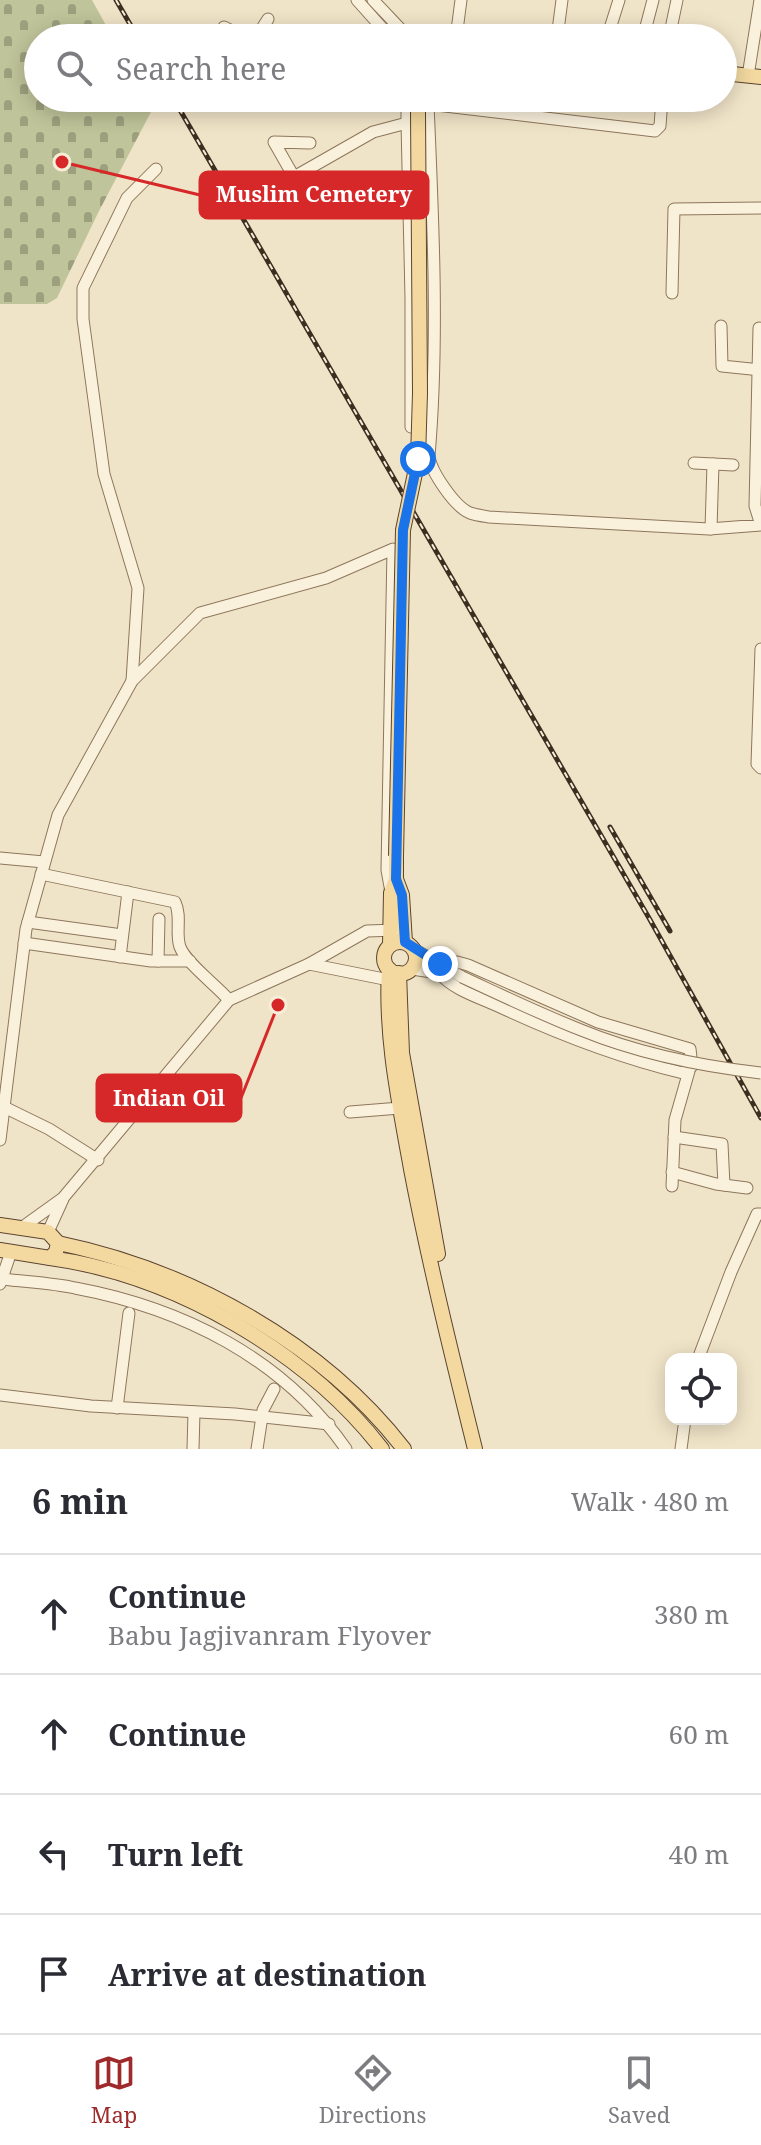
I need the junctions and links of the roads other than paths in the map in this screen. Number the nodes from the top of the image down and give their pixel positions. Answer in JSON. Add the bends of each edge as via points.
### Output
{"nodes":[{"id":1,"x":357,"y":0,"type":"edge"},
{"id":2,"x":461,"y":0,"type":"edge"},
{"id":3,"x":562,"y":0,"type":"edge"},
{"id":4,"x":619,"y":0,"type":"edge"},
{"id":5,"x":653,"y":0,"type":"edge"},
{"id":6,"x":677,"y":0,"type":"edge"},
{"id":7,"x":760,"y":0,"type":"edge"},
{"id":8,"x":375,"y":1,"type":"edge"},
{"id":9,"x":268,"y":19,"type":"dead end"},
{"id":10,"x":265,"y":24,"type":"edge"},
{"id":11,"x":378,"y":24,"type":"edge"},
{"id":12,"x":396,"y":24,"type":"edge"},
{"id":13,"x":458,"y":24,"type":"edge"},
{"id":14,"x":559,"y":24,"type":"edge"},
{"id":15,"x":611,"y":24,"type":"edge"},
{"id":16,"x":647,"y":24,"type":"edge"},
{"id":17,"x":672,"y":24,"type":"edge"},
{"id":18,"x":737,"y":77,"type":"edge"},
{"id":19,"x":757,"y":78,"type":"edge"},
{"id":20,"x":407,"y":112,"type":"edge"},
{"id":21,"x":419,"y":112,"type":"edge"},
{"id":22,"x":420,"y":112,"type":"edge"},
{"id":23,"x":500,"y":112,"type":"edge"},
{"id":24,"x":661,"y":112,"type":"edge"},
{"id":25,"x":407,"y":123,"type":"junction"},
{"id":26,"x":310,"y":143,"type":"dead end"},
{"id":27,"x":156,"y":169,"type":"dead end"},
{"id":28,"x":761,"y":208,"type":"edge"},
{"id":29,"x":672,"y":293,"type":"dead end"},
{"id":30,"x":721,"y":326,"type":"dead end"},
{"id":31,"x":759,"y":328,"type":"dead end"},
{"id":32,"x":759,"y":370,"type":"edge"},
{"id":33,"x":411,"y":427,"type":"dead end"},
{"id":34,"x":694,"y":463,"type":"dead end"},
{"id":35,"x":713,"y":464,"type":"junction"},
{"id":36,"x":733,"y":465,"type":"dead end"},
{"id":37,"x":761,"y":525,"type":"edge"},
{"id":38,"x":711,"y":529,"type":"junction"},
{"id":39,"x":761,"y":649,"type":"edge"},
{"id":40,"x":132,"y":681,"type":"junction"},
{"id":41,"x":761,"y":768,"type":"edge"},
{"id":42,"x":0,"y":858,"type":"edge"},
{"id":43,"x":43,"y":868,"type":"junction"},
{"id":44,"x":394,"y":886,"type":"junction"},
{"id":45,"x":128,"y":892,"type":"junction"},
{"id":46,"x":159,"y":919,"type":"dead end"},
{"id":47,"x":28,"y":922,"type":"junction"},
{"id":48,"x":122,"y":935,"type":"junction"},
{"id":49,"x":403,"y":938,"type":"junction"},
{"id":50,"x":24,"y":943,"type":"junction"},
{"id":51,"x":120,"y":957,"type":"junction"},
{"id":52,"x":158,"y":961,"type":"junction"},
{"id":53,"x":190,"y":961,"type":"junction"},
{"id":54,"x":309,"y":964,"type":"junction"},
{"id":55,"x":440,"y":968,"type":"junction"},
{"id":56,"x":397,"y":975,"type":"junction"},
{"id":57,"x":229,"y":1000,"type":"junction"},
{"id":58,"x":0,"y":1011,"type":"edge"},
{"id":59,"x":15,"y":1014,"type":"junction"},
{"id":60,"x":689,"y":1071,"type":"junction"},
{"id":61,"x":761,"y":1073,"type":"edge"},
{"id":62,"x":4,"y":1107,"type":"junction"},
{"id":63,"x":400,"y":1108,"type":"junction"},
{"id":64,"x":350,"y":1112,"type":"dead end"},
{"id":65,"x":674,"y":1137,"type":"junction"},
{"id":66,"x":0,"y":1140,"type":"edge"},
{"id":67,"x":98,"y":1160,"type":"junction"},
{"id":68,"x":672,"y":1172,"type":"junction"},
{"id":69,"x":724,"y":1185,"type":"junction"},
{"id":70,"x":672,"y":1186,"type":"dead end"},
{"id":71,"x":747,"y":1188,"type":"dead end"},
{"id":72,"x":63,"y":1198,"type":"junction"},
{"id":73,"x":761,"y":1214,"type":"edge"},
{"id":74,"x":0,"y":1225,"type":"edge"},
{"id":75,"x":24,"y":1226,"type":"junction"},
{"id":76,"x":53,"y":1238,"type":"junction"},
{"id":77,"x":5,"y":1251,"type":"edge"},
{"id":78,"x":50,"y":1258,"type":"junction"},
{"id":79,"x":1,"y":1282,"type":"edge"},
{"id":80,"x":129,"y":1313,"type":"dead end"},
{"id":81,"x":700,"y":1353,"type":"edge"},
{"id":82,"x":274,"y":1389,"type":"dead end"},
{"id":83,"x":0,"y":1395,"type":"edge"},
{"id":84,"x":117,"y":1408,"type":"junction"},
{"id":85,"x":194,"y":1412,"type":"junction"},
{"id":86,"x":262,"y":1416,"type":"junction"},
{"id":87,"x":329,"y":1424,"type":"junction"},
{"id":88,"x":684,"y":1425,"type":"edge"},
{"id":89,"x":193,"y":1449,"type":"edge"},
{"id":90,"x":257,"y":1449,"type":"edge"},
{"id":91,"x":346,"y":1449,"type":"edge"},
{"id":92,"x":382,"y":1449,"type":"edge"},
{"id":93,"x":404,"y":1449,"type":"edge"},
{"id":94,"x":475,"y":1449,"type":"edge"},
{"id":95,"x":484,"y":1449,"type":"edge"},
{"id":96,"x":681,"y":1449,"type":"edge"}],
"edges":[{"from":1,"to":11,"type":"street"},
{"from":2,"to":13,"type":"street"},
{"from":3,"to":14,"type":"street"},
{"from":4,"to":15,"type":"street"},
{"from":5,"to":16,"type":"street"},
{"from":6,"to":17,"type":"street"},
{"from":7,"to":19,"type":"street"},
{"from":8,"to":12,"type":"street"},
{"from":9,"to":10,"type":"street"},
{"from":18,"to":19,"type":"main road"},
{"from":20,"to":25,"type":"street"},
{"from":21,"to":44,"type":"main road","bridge":true,"via":[[418,459],[403,530]]},
{"from":22,"to":38,"type":"street","via":[[433,196],[431,467],[467,512],[489,517]]},
{"from":23,"to":24,"type":"street","via":[[655,131]]},
{"from":25,"to":26,"type":"street","via":[[373,132],[294,177],[274,142]]},
{"from":25,"to":33,"type":"street"},
{"from":27,"to":40,"type":"street","via":[[127,198],[83,288],[104,474],[138,588]]},
{"from":28,"to":29,"type":"street","via":[[674,209]]},
{"from":30,"to":32,"type":"street","via":[[722,366]]},
{"from":31,"to":32,"type":"street"},
{"from":32,"to":37,"type":"street","via":[[755,506]]},
{"from":34,"to":35,"type":"street"},
{"from":35,"to":36,"type":"street"},
{"from":35,"to":38,"type":"street"},
{"from":37,"to":38,"type":"street"},
{"from":39,"to":41,"type":"street"},
{"from":40,"to":43,"type":"street","via":[[60,808]]},
{"from":40,"to":44,"type":"street","via":[[200,613],[326,578],[393,549],[387,870]]},
{"from":42,"to":43,"type":"street"},
{"from":43,"to":45,"type":"street"},
{"from":43,"to":47,"type":"street"},
{"from":44,"to":49,"type":"main road"},
{"from":45,"to":48,"type":"street"},
{"from":45,"to":53,"type":"street","via":[[175,902],[180,947]]},
{"from":46,"to":52,"type":"street"},
{"from":47,"to":48,"type":"street"},
{"from":47,"to":50,"type":"street"},
{"from":48,"to":51,"type":"street"},
{"from":49,"to":54,"type":"street","via":[[367,931]]},
{"from":49,"to":55,"type":"street"},
{"from":49,"to":56,"type":"main road","via":[[416,959]]},
{"from":49,"to":56,"type":"main road","via":[[390,945],[384,959]]},
{"from":50,"to":51,"type":"street"},
{"from":50,"to":59,"type":"street"},
{"from":51,"to":52,"type":"street"},
{"from":52,"to":53,"type":"street"},
{"from":53,"to":57,"type":"street"},
{"from":54,"to":56,"type":"street"},
{"from":54,"to":57,"type":"street"},
{"from":55,"to":56,"type":"street"},
{"from":55,"to":60,"type":"street","via":[[457,988],[565,1037],[628,1060]]},
{"from":55,"to":60,"type":"street","via":[[457,962],[468,965],[598,1022],[690,1049]]},
{"from":55,"to":61,"type":"street","bridge":true,"via":[[582,1031],[717,1067]]},
{"from":56,"to":63,"type":"main road","via":[[391,1050]]},
{"from":56,"to":95,"type":"main road","via":[[402,1053],[418,1152]]},
{"from":57,"to":67,"type":"street"},
{"from":58,"to":59,"type":"street"},
{"from":59,"to":62,"type":"street"},
{"from":60,"to":65,"type":"street"},
{"from":62,"to":66,"type":"street"},
{"from":62,"to":67,"type":"street"},
{"from":63,"to":64,"type":"street"},
{"from":63,"to":94,"type":"main road","via":[[442,1319]]},
{"from":65,"to":68,"type":"street"},
{"from":65,"to":69,"type":"street","via":[[722,1144]]},
{"from":67,"to":72,"type":"street"},
{"from":68,"to":69,"type":"street"},
{"from":68,"to":70,"type":"street"},
{"from":69,"to":71,"type":"street"},
{"from":72,"to":75,"type":"street"},
{"from":72,"to":76,"type":"street"},
{"from":73,"to":81,"type":"street","via":[[731,1272]]},
{"from":74,"to":75,"type":"main road"},
{"from":75,"to":76,"type":"main road"},
{"from":76,"to":78,"type":"main road","via":[[56,1252]]},
{"from":76,"to":93,"type":"main road","via":[[159,1275],[258,1323],[343,1381]]},
{"from":77,"to":78,"type":"main road"},
{"from":77,"to":79,"type":"street"},
{"from":78,"to":92,"type":"main road","via":[[138,1279],[254,1336],[348,1410]]},
{"from":79,"to":87,"type":"street","via":[[103,1294],[204,1328],[279,1375]]},
{"from":80,"to":84,"type":"street"},
{"from":82,"to":86,"type":"street"},
{"from":83,"to":84,"type":"street"},
{"from":84,"to":85,"type":"street"},
{"from":85,"to":86,"type":"street"},
{"from":85,"to":89,"type":"street"},
{"from":86,"to":87,"type":"street"},
{"from":86,"to":90,"type":"street"},
{"from":87,"to":91,"type":"street"},
{"from":88,"to":96,"type":"street"}]}
